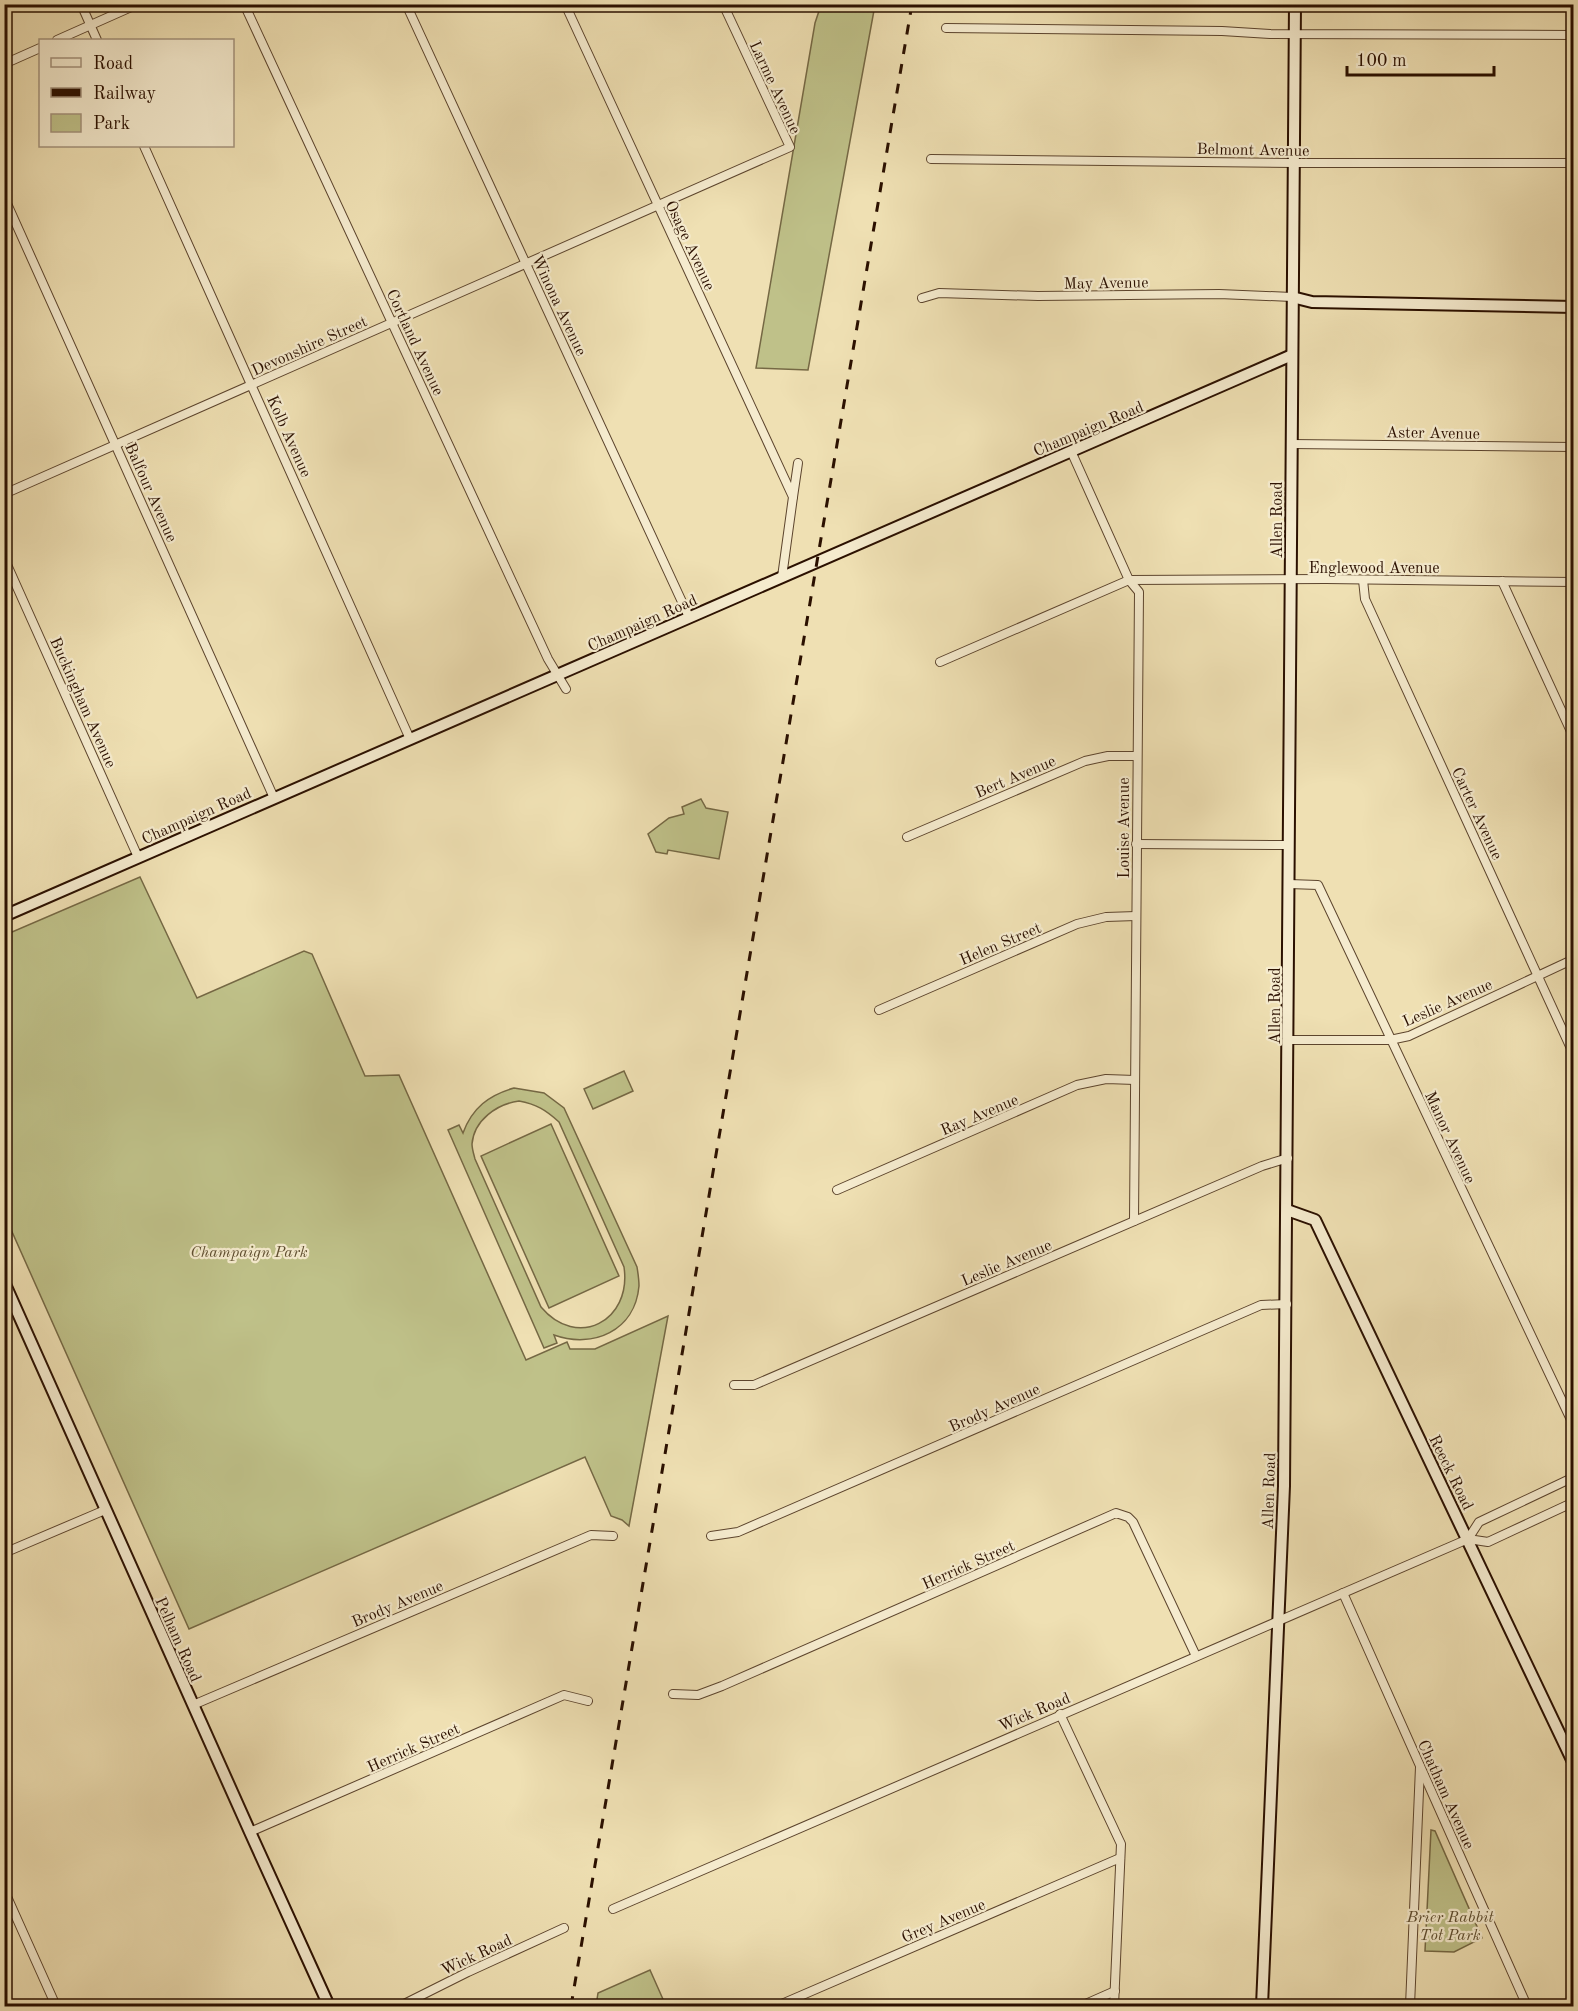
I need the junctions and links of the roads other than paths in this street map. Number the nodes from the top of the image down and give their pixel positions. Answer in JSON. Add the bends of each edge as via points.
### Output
{"nodes":[{"id":1,"x":81,"y":4,"type":"edge"},
{"id":2,"x":138,"y":4,"type":"edge"},
{"id":3,"x":244,"y":4,"type":"edge"},
{"id":4,"x":405,"y":4,"type":"edge"},
{"id":5,"x":565,"y":4,"type":"edge"},
{"id":6,"x":723,"y":4,"type":"edge"},
{"id":7,"x":1295,"y":4,"type":"edge"},
{"id":8,"x":90,"y":26,"type":"junction"},
{"id":9,"x":946,"y":28,"type":"dead end"},
{"id":10,"x":1295,"y":33,"type":"junction"},
{"id":11,"x":1574,"y":36,"type":"edge"},
{"id":12,"x":59,"y":39,"type":"edge"},
{"id":13,"x":96,"y":39,"type":"edge"},
{"id":14,"x":39,"y":48,"type":"edge"},
{"id":15,"x":4,"y":64,"type":"edge"},
{"id":16,"x":144,"y":147,"type":"edge"},
{"id":17,"x":790,"y":147,"type":"joint"},
{"id":18,"x":931,"y":159,"type":"dead end"},
{"id":19,"x":1294,"y":163,"type":"junction"},
{"id":20,"x":1574,"y":163,"type":"edge"},
{"id":21,"x":4,"y":197,"type":"edge"},
{"id":22,"x":657,"y":205,"type":"junction"},
{"id":23,"x":525,"y":263,"type":"junction"},
{"id":24,"x":1292,"y":297,"type":"junction"},
{"id":25,"x":922,"y":298,"type":"dead end"},
{"id":26,"x":1574,"y":307,"type":"edge"},
{"id":27,"x":392,"y":322,"type":"junction"},
{"id":28,"x":1292,"y":355,"type":"junction"},
{"id":29,"x":252,"y":385,"type":"junction"},
{"id":30,"x":1292,"y":444,"type":"junction"},
{"id":31,"x":116,"y":445,"type":"junction"},
{"id":32,"x":1574,"y":447,"type":"edge"},
{"id":33,"x":1071,"y":451,"type":"junction"},
{"id":34,"x":798,"y":464,"type":"dead end"},
{"id":35,"x":4,"y":494,"type":"edge"},
{"id":36,"x":793,"y":497,"type":"junction"},
{"id":37,"x":4,"y":558,"type":"edge"},
{"id":38,"x":782,"y":577,"type":"junction"},
{"id":39,"x":1129,"y":580,"type":"junction"},
{"id":40,"x":1291,"y":580,"type":"junction"},
{"id":41,"x":1363,"y":580,"type":"junction"},
{"id":42,"x":1502,"y":581,"type":"junction"},
{"id":43,"x":1574,"y":582,"type":"edge"},
{"id":44,"x":689,"y":617,"type":"junction"},
{"id":45,"x":940,"y":662,"type":"dead end"},
{"id":46,"x":558,"y":675,"type":"junction"},
{"id":47,"x":566,"y":689,"type":"dead end"},
{"id":48,"x":1574,"y":738,"type":"edge"},
{"id":49,"x":410,"y":739,"type":"junction"},
{"id":50,"x":1137,"y":756,"type":"junction"},
{"id":51,"x":274,"y":798,"type":"junction"},
{"id":52,"x":907,"y":837,"type":"dead end"},
{"id":53,"x":1136,"y":844,"type":"junction"},
{"id":54,"x":1289,"y":845,"type":"junction"},
{"id":55,"x":138,"y":857,"type":"junction"},
{"id":56,"x":1289,"y":884,"type":"junction"},
{"id":57,"x":4,"y":916,"type":"edge"},
{"id":58,"x":1137,"y":916,"type":"junction"},
{"id":59,"x":1574,"y":959,"type":"edge"},
{"id":60,"x":1537,"y":975,"type":"junction"},
{"id":61,"x":879,"y":1010,"type":"dead end"},
{"id":62,"x":1288,"y":1040,"type":"junction"},
{"id":63,"x":1390,"y":1040,"type":"junction"},
{"id":64,"x":1574,"y":1055,"type":"edge"},
{"id":65,"x":1135,"y":1080,"type":"junction"},
{"id":66,"x":1288,"y":1158,"type":"junction"},
{"id":67,"x":837,"y":1190,"type":"dead end"},
{"id":68,"x":1287,"y":1210,"type":"junction"},
{"id":69,"x":1134,"y":1221,"type":"junction"},
{"id":70,"x":4,"y":1282,"type":"edge"},
{"id":71,"x":1287,"y":1304,"type":"junction"},
{"id":72,"x":734,"y":1385,"type":"dead end"},
{"id":73,"x":1574,"y":1426,"type":"edge"},
{"id":74,"x":1574,"y":1477,"type":"edge"},
{"id":75,"x":1574,"y":1502,"type":"edge"},
{"id":76,"x":105,"y":1510,"type":"junction"},
{"id":77,"x":613,"y":1536,"type":"dead end"},
{"id":78,"x":711,"y":1536,"type":"dead end"},
{"id":79,"x":1468,"y":1539,"type":"junction"},
{"id":80,"x":4,"y":1553,"type":"edge"},
{"id":81,"x":1343,"y":1593,"type":"junction"},
{"id":82,"x":1278,"y":1621,"type":"junction"},
{"id":83,"x":1196,"y":1656,"type":"junction"},
{"id":84,"x":673,"y":1694,"type":"dead end"},
{"id":85,"x":588,"y":1701,"type":"dead end"},
{"id":86,"x":193,"y":1705,"type":"junction"},
{"id":87,"x":1060,"y":1714,"type":"junction"},
{"id":88,"x":1574,"y":1764,"type":"edge"},
{"id":89,"x":1420,"y":1765,"type":"junction"},
{"id":90,"x":250,"y":1832,"type":"junction"},
{"id":91,"x":1120,"y":1858,"type":"junction"},
{"id":92,"x":4,"y":1890,"type":"edge"},
{"id":93,"x":613,"y":1909,"type":"dead end"},
{"id":94,"x":564,"y":1928,"type":"dead end"},
{"id":95,"x":1115,"y":1991,"type":"junction"},
{"id":96,"x":56,"y":2007,"type":"edge"},
{"id":97,"x":329,"y":2007,"type":"edge"},
{"id":98,"x":400,"y":2007,"type":"edge"},
{"id":99,"x":777,"y":2007,"type":"edge"},
{"id":100,"x":1081,"y":2007,"type":"edge"},
{"id":101,"x":1114,"y":2007,"type":"edge"},
{"id":102,"x":1262,"y":2007,"type":"edge"},
{"id":103,"x":1410,"y":2007,"type":"edge"},
{"id":104,"x":1527,"y":2007,"type":"edge"}],
"edges":[{"from":1,"to":8,"type":"street"},
{"from":2,"to":8,"type":"street"},
{"from":3,"to":27,"type":"street","name":"Cortland Avenue"},
{"from":4,"to":23,"type":"street","name":"Winona Avenue"},
{"from":5,"to":22,"type":"street","name":"Osage Avenue"},
{"from":6,"to":17,"type":"street","name":"Larme Avenue"},
{"from":7,"to":10,"type":"main road","name":"Allen Road"},
{"from":8,"to":12,"type":"street"},
{"from":8,"to":13,"type":"street"},
{"from":9,"to":10,"type":"street"},
{"from":10,"to":11,"type":"street"},
{"from":10,"to":19,"type":"main road","name":"Allen Road"},
{"from":14,"to":15,"type":"street"},
{"from":16,"to":29,"type":"street","name":"Kolb Avenue"},
{"from":17,"to":22,"type":"street","name":"Devonshire Street"},
{"from":18,"to":19,"type":"street","name":"Belmont Avenue"},
{"from":19,"to":20,"type":"street","name":"Belmont Avenue"},
{"from":19,"to":24,"type":"main road","name":"Allen Road"},
{"from":21,"to":31,"type":"street","name":"Balfour Avenue"},
{"from":22,"to":23,"type":"street","name":"Devonshire Street"},
{"from":22,"to":36,"type":"street","name":"Osage Avenue"},
{"from":23,"to":27,"type":"street","name":"Devonshire Street"},
{"from":23,"to":44,"type":"street","name":"Winona Avenue"},
{"from":24,"to":25,"type":"street","name":"May Avenue","via":[[939,293]]},
{"from":24,"to":26,"type":"main road","via":[[1312,302]]},
{"from":24,"to":28,"type":"main road","name":"Allen Road"},
{"from":27,"to":29,"type":"street","name":"Devonshire Street"},
{"from":27,"to":46,"type":"street","name":"Cortland Avenue"},
{"from":28,"to":30,"type":"main road","name":"Allen Road"},
{"from":28,"to":33,"type":"main road","name":"Champaign Road"},
{"from":29,"to":31,"type":"street","name":"Devonshire Street"},
{"from":29,"to":49,"type":"street","name":"Kolb Avenue"},
{"from":30,"to":32,"type":"street","name":"Aster Avenue"},
{"from":30,"to":40,"type":"main road","name":"Allen Road"},
{"from":31,"to":35,"type":"street","name":"Devonshire Street"},
{"from":31,"to":51,"type":"street","name":"Balfour Avenue"},
{"from":33,"to":38,"type":"main road","name":"Champaign Road"},
{"from":33,"to":39,"type":"street","name":"Louise Avenue"},
{"from":34,"to":36,"type":"street"},
{"from":36,"to":38,"type":"street"},
{"from":37,"to":55,"type":"street","name":"Buckingham Avenue"},
{"from":38,"to":44,"type":"main road","name":"Champaign Road"},
{"from":39,"to":40,"type":"street","name":"Englewood Avenue"},
{"from":39,"to":45,"type":"street","name":"Englewood Avenue"},
{"from":39,"to":50,"type":"street","name":"Louise Avenue","via":[[1139,592]]},
{"from":40,"to":41,"type":"street","name":"Englewood Avenue"},
{"from":40,"to":54,"type":"main road","name":"Allen Road"},
{"from":41,"to":42,"type":"street","name":"Englewood Avenue"},
{"from":41,"to":60,"type":"street","name":"Carter Avenue","via":[[1365,598]]},
{"from":42,"to":43,"type":"street","name":"Englewood Avenue"},
{"from":42,"to":48,"type":"street"},
{"from":44,"to":46,"type":"main road","name":"Champaign Road"},
{"from":46,"to":47,"type":"street","name":"Cortland Avenue"},
{"from":46,"to":49,"type":"main road","name":"Champaign Road"},
{"from":49,"to":51,"type":"main road","name":"Champaign Road"},
{"from":50,"to":52,"type":"street","name":"Bert Avenue","via":[[1086,761]]},
{"from":50,"to":53,"type":"street","name":"Louise Avenue"},
{"from":51,"to":55,"type":"main road","name":"Champaign Road"},
{"from":53,"to":54,"type":"street"},
{"from":53,"to":58,"type":"street","name":"Louise Avenue"},
{"from":54,"to":56,"type":"main road","name":"Allen Road"},
{"from":55,"to":57,"type":"main road","name":"Champaign Road"},
{"from":56,"to":62,"type":"main road","name":"Allen Road"},
{"from":56,"to":63,"type":"street","name":"Manor Avenue","via":[[1318,885]]},
{"from":58,"to":61,"type":"street","name":"Helen Street","via":[[1106,917],[1077,924]]},
{"from":58,"to":65,"type":"street","name":"Louise Avenue"},
{"from":59,"to":60,"type":"street","name":"Leslie Avenue"},
{"from":60,"to":63,"type":"street","name":"Leslie Avenue","via":[[1409,1036]]},
{"from":60,"to":64,"type":"street","name":"Carter Avenue"},
{"from":62,"to":63,"type":"street","name":"Leslie Avenue"},
{"from":62,"to":66,"type":"main road","name":"Allen Road"},
{"from":63,"to":73,"type":"street","name":"Manor Avenue"},
{"from":65,"to":67,"type":"street","name":"Ray Avenue","via":[[1106,1079],[1077,1085]]},
{"from":65,"to":69,"type":"street","name":"Louise Avenue"},
{"from":66,"to":68,"type":"main road","name":"Allen Road"},
{"from":66,"to":69,"type":"street","name":"Leslie Avenue"},
{"from":68,"to":71,"type":"main road","name":"Allen Road"},
{"from":68,"to":79,"type":"main road","name":"Reeck Road","via":[[1315,1220]]},
{"from":69,"to":72,"type":"street","name":"Leslie Avenue","via":[[754,1385]]},
{"from":70,"to":76,"type":"main road","name":"Pelham Road"},
{"from":71,"to":78,"type":"street","name":"Brody Avenue","via":[[1261,1305],[738,1532]]},
{"from":71,"to":82,"type":"main road","name":"Allen Road"},
{"from":74,"to":79,"type":"street","name":"Wick Road","via":[[1479,1522]]},
{"from":75,"to":79,"type":"street","name":"Wick Road","via":[[1488,1542]]},
{"from":76,"to":80,"type":"street"},
{"from":76,"to":86,"type":"main road","name":"Pelham Road"},
{"from":77,"to":86,"type":"street","name":"Brody Avenue","via":[[591,1535]]},
{"from":79,"to":81,"type":"street","name":"Wick Road"},
{"from":79,"to":88,"type":"main road","name":"Reeck Road"},
{"from":81,"to":82,"type":"street","name":"Wick Road"},
{"from":81,"to":89,"type":"street","name":"Chatham Avenue"},
{"from":82,"to":83,"type":"street","name":"Wick Road"},
{"from":82,"to":102,"type":"main road","name":"Allen Road"},
{"from":83,"to":84,"type":"street","name":"Herrick Street","via":[[1133,1522],[1116,1513],[722,1686],[698,1695]]},
{"from":83,"to":87,"type":"street","name":"Wick Road"},
{"from":85,"to":90,"type":"street","name":"Herrick Street","via":[[564,1695]]},
{"from":86,"to":90,"type":"main road","name":"Pelham Road"},
{"from":87,"to":91,"type":"street","via":[[1121,1844]]},
{"from":87,"to":93,"type":"street","name":"Wick Road"},
{"from":89,"to":103,"type":"street"},
{"from":89,"to":104,"type":"street","name":"Chatham Avenue"},
{"from":90,"to":97,"type":"main road","name":"Pelham Road"},
{"from":91,"to":95,"type":"street"},
{"from":91,"to":99,"type":"street","name":"Grey Avenue"},
{"from":92,"to":96,"type":"street"},
{"from":94,"to":98,"type":"street","name":"Wick Road"},
{"from":95,"to":100,"type":"street"},
{"from":95,"to":101,"type":"street"}]}
